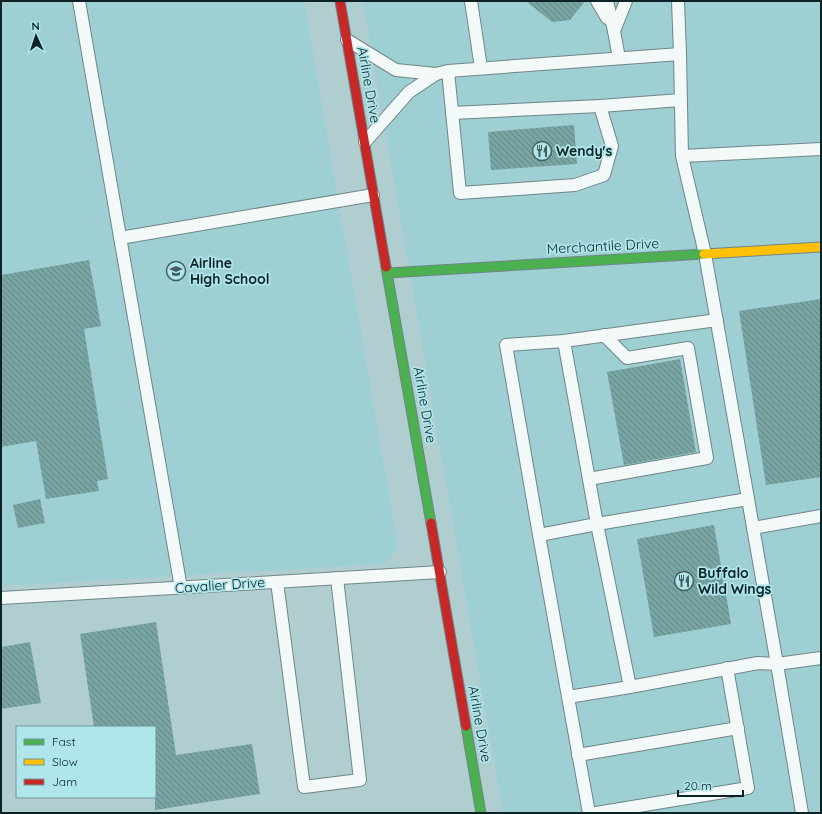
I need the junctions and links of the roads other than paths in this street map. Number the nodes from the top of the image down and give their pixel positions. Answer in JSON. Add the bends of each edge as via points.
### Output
{"nodes":[{"id":1,"x":79,"y":1,"type":"edge"},
{"id":2,"x":340,"y":1,"type":"edge"},
{"id":3,"x":471,"y":1,"type":"edge"},
{"id":4,"x":597,"y":1,"type":"edge"},
{"id":5,"x":606,"y":1,"type":"edge"},
{"id":6,"x":616,"y":1,"type":"edge"},
{"id":7,"x":626,"y":1,"type":"edge"},
{"id":8,"x":678,"y":1,"type":"edge"},
{"id":9,"x":614,"y":31,"type":"junction"},
{"id":10,"x":347,"y":40,"type":"junction"},
{"id":11,"x":680,"y":54,"type":"junction"},
{"id":12,"x":619,"y":58,"type":"junction"},
{"id":13,"x":481,"y":68,"type":"junction"},
{"id":14,"x":448,"y":71,"type":"junction"},
{"id":15,"x":436,"y":74,"type":"junction"},
{"id":16,"x":681,"y":100,"type":"junction"},
{"id":17,"x":600,"y":106,"type":"junction"},
{"id":18,"x":452,"y":113,"type":"junction"},
{"id":19,"x":365,"y":142,"type":"junction"},
{"id":20,"x":821,"y":149,"type":"edge"},
{"id":21,"x":682,"y":156,"type":"junction"},
{"id":22,"x":373,"y":195,"type":"junction"},
{"id":23,"x":120,"y":238,"type":"junction"},
{"id":24,"x":821,"y":247,"type":"edge"},
{"id":25,"x":705,"y":254,"type":"junction"},
{"id":26,"x":388,"y":273,"type":"junction"},
{"id":27,"x":716,"y":320,"type":"junction"},
{"id":28,"x":604,"y":335,"type":"junction"},
{"id":29,"x":564,"y":340,"type":"junction"},
{"id":30,"x":589,"y":479,"type":"junction"},
{"id":31,"x":748,"y":499,"type":"junction"},
{"id":32,"x":821,"y":516,"type":"edge"},
{"id":33,"x":598,"y":524,"type":"junction"},
{"id":34,"x":753,"y":528,"type":"junction"},
{"id":35,"x":539,"y":534,"type":"junction"},
{"id":36,"x":440,"y":572,"type":"junction"},
{"id":37,"x":337,"y":578,"type":"junction"},
{"id":38,"x":277,"y":582,"type":"junction"},
{"id":39,"x":181,"y":588,"type":"junction"},
{"id":40,"x":1,"y":598,"type":"edge"},
{"id":41,"x":821,"y":658,"type":"edge"},
{"id":42,"x":777,"y":664,"type":"junction"},
{"id":43,"x":727,"y":668,"type":"junction"},
{"id":44,"x":630,"y":687,"type":"junction"},
{"id":45,"x":568,"y":698,"type":"junction"},
{"id":46,"x":738,"y":728,"type":"junction"},
{"id":47,"x":578,"y":754,"type":"junction"},
{"id":48,"x":481,"y":813,"type":"edge"},
{"id":49,"x":589,"y":813,"type":"edge"},
{"id":50,"x":596,"y":813,"type":"edge"},
{"id":51,"x":802,"y":813,"type":"edge"}],
"edges":[{"from":1,"to":23,"type":"lane"},
{"from":2,"to":10,"type":"main road","name":"Airline Drive"},
{"from":3,"to":13,"type":"lane"},
{"from":4,"to":9,"type":"lane"},
{"from":5,"to":9,"type":"lane"},
{"from":6,"to":9,"type":"lane"},
{"from":7,"to":9,"type":"lane"},
{"from":8,"to":11,"type":"lane"},
{"from":9,"to":12,"type":"lane"},
{"from":10,"to":15,"type":"lane","via":[[396,70]]},
{"from":10,"to":19,"type":"main road","name":"Airline Drive"},
{"from":11,"to":12,"type":"lane"},
{"from":11,"to":16,"type":"lane"},
{"from":12,"to":13,"type":"lane"},
{"from":13,"to":14,"type":"lane"},
{"from":14,"to":15,"type":"lane"},
{"from":14,"to":18,"type":"lane"},
{"from":15,"to":19,"type":"lane","via":[[409,92]]},
{"from":16,"to":17,"type":"lane"},
{"from":16,"to":21,"type":"lane"},
{"from":17,"to":18,"type":"lane"},
{"from":17,"to":18,"type":"lane","via":[[612,146],[604,175],[575,185],[460,193]]},
{"from":19,"to":22,"type":"main road","name":"Airline Drive"},
{"from":20,"to":21,"type":"lane"},
{"from":21,"to":25,"type":"lane"},
{"from":22,"to":23,"type":"lane"},
{"from":22,"to":26,"type":"main road","name":"Airline Drive"},
{"from":23,"to":39,"type":"lane"},
{"from":24,"to":25,"type":"main road","name":"Merchantile Drive"},
{"from":25,"to":26,"type":"main road","name":"Merchantile Drive"},
{"from":25,"to":27,"type":"lane"},
{"from":26,"to":36,"type":"main road","name":"Airline Drive"},
{"from":27,"to":28,"type":"lane"},
{"from":27,"to":31,"type":"lane"},
{"from":28,"to":29,"type":"lane"},
{"from":28,"to":30,"type":"lane","via":[[627,358],[688,348],[707,458]]},
{"from":29,"to":30,"type":"lane"},
{"from":29,"to":35,"type":"lane","via":[[506,345]]},
{"from":30,"to":33,"type":"lane"},
{"from":31,"to":33,"type":"lane"},
{"from":31,"to":34,"type":"lane"},
{"from":32,"to":34,"type":"lane"},
{"from":33,"to":35,"type":"lane"},
{"from":33,"to":44,"type":"lane"},
{"from":34,"to":42,"type":"lane"},
{"from":35,"to":45,"type":"lane"},
{"from":36,"to":37,"type":"lane","name":"Cavalier Drive"},
{"from":36,"to":48,"type":"main road","name":"Airline Drive"},
{"from":37,"to":38,"type":"lane","name":"Cavalier Drive"},
{"from":37,"to":38,"type":"lane","via":[[360,780],[304,787]]},
{"from":38,"to":39,"type":"lane","name":"Cavalier Drive"},
{"from":39,"to":40,"type":"lane","name":"Cavalier Drive"},
{"from":41,"to":42,"type":"lane"},
{"from":42,"to":43,"type":"lane","via":[[758,662]]},
{"from":42,"to":51,"type":"lane"},
{"from":43,"to":44,"type":"lane"},
{"from":43,"to":46,"type":"lane"},
{"from":44,"to":45,"type":"lane"},
{"from":45,"to":47,"type":"lane"},
{"from":46,"to":47,"type":"lane"},
{"from":46,"to":50,"type":"lane","via":[[748,788]]},
{"from":47,"to":49,"type":"lane"}]}
